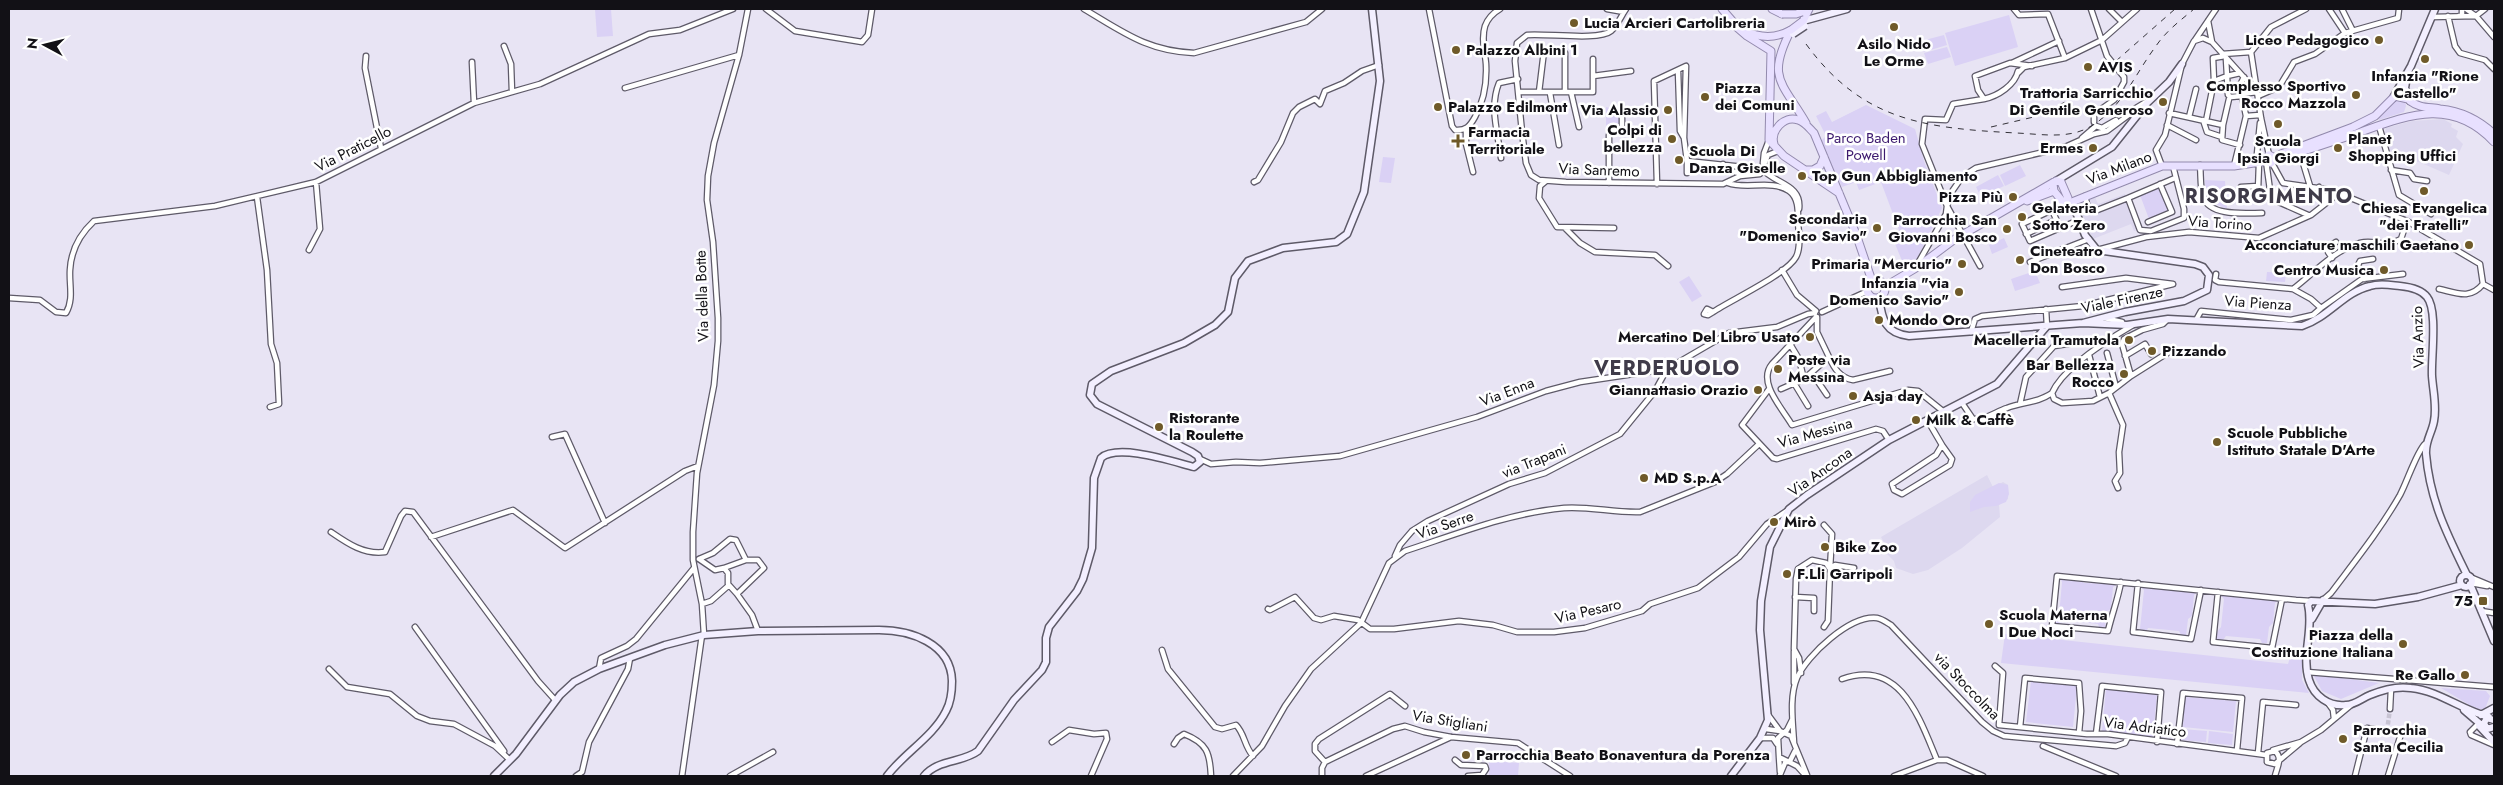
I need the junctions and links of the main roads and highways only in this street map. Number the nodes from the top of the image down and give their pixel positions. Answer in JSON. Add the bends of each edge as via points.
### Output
{"nodes":[{"id":1,"x":1722,"y":9,"type":"edge"},
{"id":2,"x":1772,"y":9,"type":"edge"},
{"id":3,"x":1806,"y":10,"type":"edge"},
{"id":4,"x":1732,"y":23,"type":"junction"},
{"id":5,"x":1792,"y":32,"type":"junction"},
{"id":6,"x":2409,"y":100,"type":"junction"},
{"id":7,"x":2375,"y":116,"type":"junction"},
{"id":8,"x":2406,"y":116,"type":"junction"},
{"id":9,"x":1808,"y":126,"type":"junction"},
{"id":10,"x":2378,"y":126,"type":"junction"},
{"id":11,"x":2494,"y":134,"type":"edge"},
{"id":12,"x":1771,"y":137,"type":"junction"},
{"id":13,"x":2494,"y":142,"type":"edge"},
{"id":14,"x":1824,"y":157,"type":"junction"},
{"id":15,"x":2267,"y":160,"type":"junction"},
{"id":16,"x":1807,"y":170,"type":"junction"},
{"id":17,"x":2055,"y":182,"type":"junction"},
{"id":18,"x":2054,"y":191,"type":"junction"},
{"id":19,"x":1839,"y":193,"type":"junction"},
{"id":20,"x":2067,"y":200,"type":"junction"},
{"id":21,"x":2006,"y":209,"type":"junction"},
{"id":22,"x":1872,"y":281,"type":"junction"},
{"id":23,"x":1884,"y":287,"type":"junction"}],
"edges":[{"from":1,"to":4,"type":"main road"},
{"from":2,"to":3,"type":"main road","bridge":true,"via":[[1782,14]]},
{"from":3,"to":5,"type":"main road","bridge":true,"via":[[1804,23]]},
{"from":4,"to":5,"type":"main road","via":[[1746,32],[1766,37]]},
{"from":4,"to":12,"type":"main road","via":[[1771,51],[1768,129]]},
{"from":5,"to":9,"type":"main road","via":[[1778,56],[1779,77]]},
{"from":6,"to":7,"type":"main road","via":[[2398,96],[2393,98]]},
{"from":6,"to":8,"type":"main road","via":[[2411,108]]},
{"from":6,"to":11,"type":"main road","via":[[2426,108],[2452,111],[2471,118]]},
{"from":7,"to":10,"type":"main road","via":[[2373,122]]},
{"from":7,"to":15,"type":"main road","via":[[2323,140]]},
{"from":8,"to":10,"type":"main road"},
{"from":8,"to":13,"type":"main road","via":[[2426,113],[2451,116],[2475,126]]},
{"from":9,"to":12,"type":"main road","via":[[1798,120],[1787,120]]},
{"from":9,"to":14,"type":"main road"},
{"from":10,"to":15,"type":"main road","via":[[2300,153]]},
{"from":12,"to":16,"type":"main road","via":[[1777,149]]},
{"from":14,"to":16,"type":"main road","via":[[1820,166]]},
{"from":14,"to":19,"type":"main road"},
{"from":15,"to":20,"type":"main road","name":"Via Milano","via":[[2234,166],[2162,166]]},
{"from":16,"to":19,"type":"main road"},
{"from":17,"to":18,"type":"main road"},
{"from":17,"to":20,"type":"main road","via":[[2063,184]]},
{"from":17,"to":21,"type":"main road"},
{"from":18,"to":20,"type":"main road"},
{"from":18,"to":21,"type":"main road"},
{"from":19,"to":22,"type":"main road"},
{"from":21,"to":23,"type":"main road"},
{"from":22,"to":23,"type":"main road","via":[[1878,280]]},
{"from":22,"to":23,"type":"main road","via":[[1868,290],[1873,297],[1879,298]]}]}
